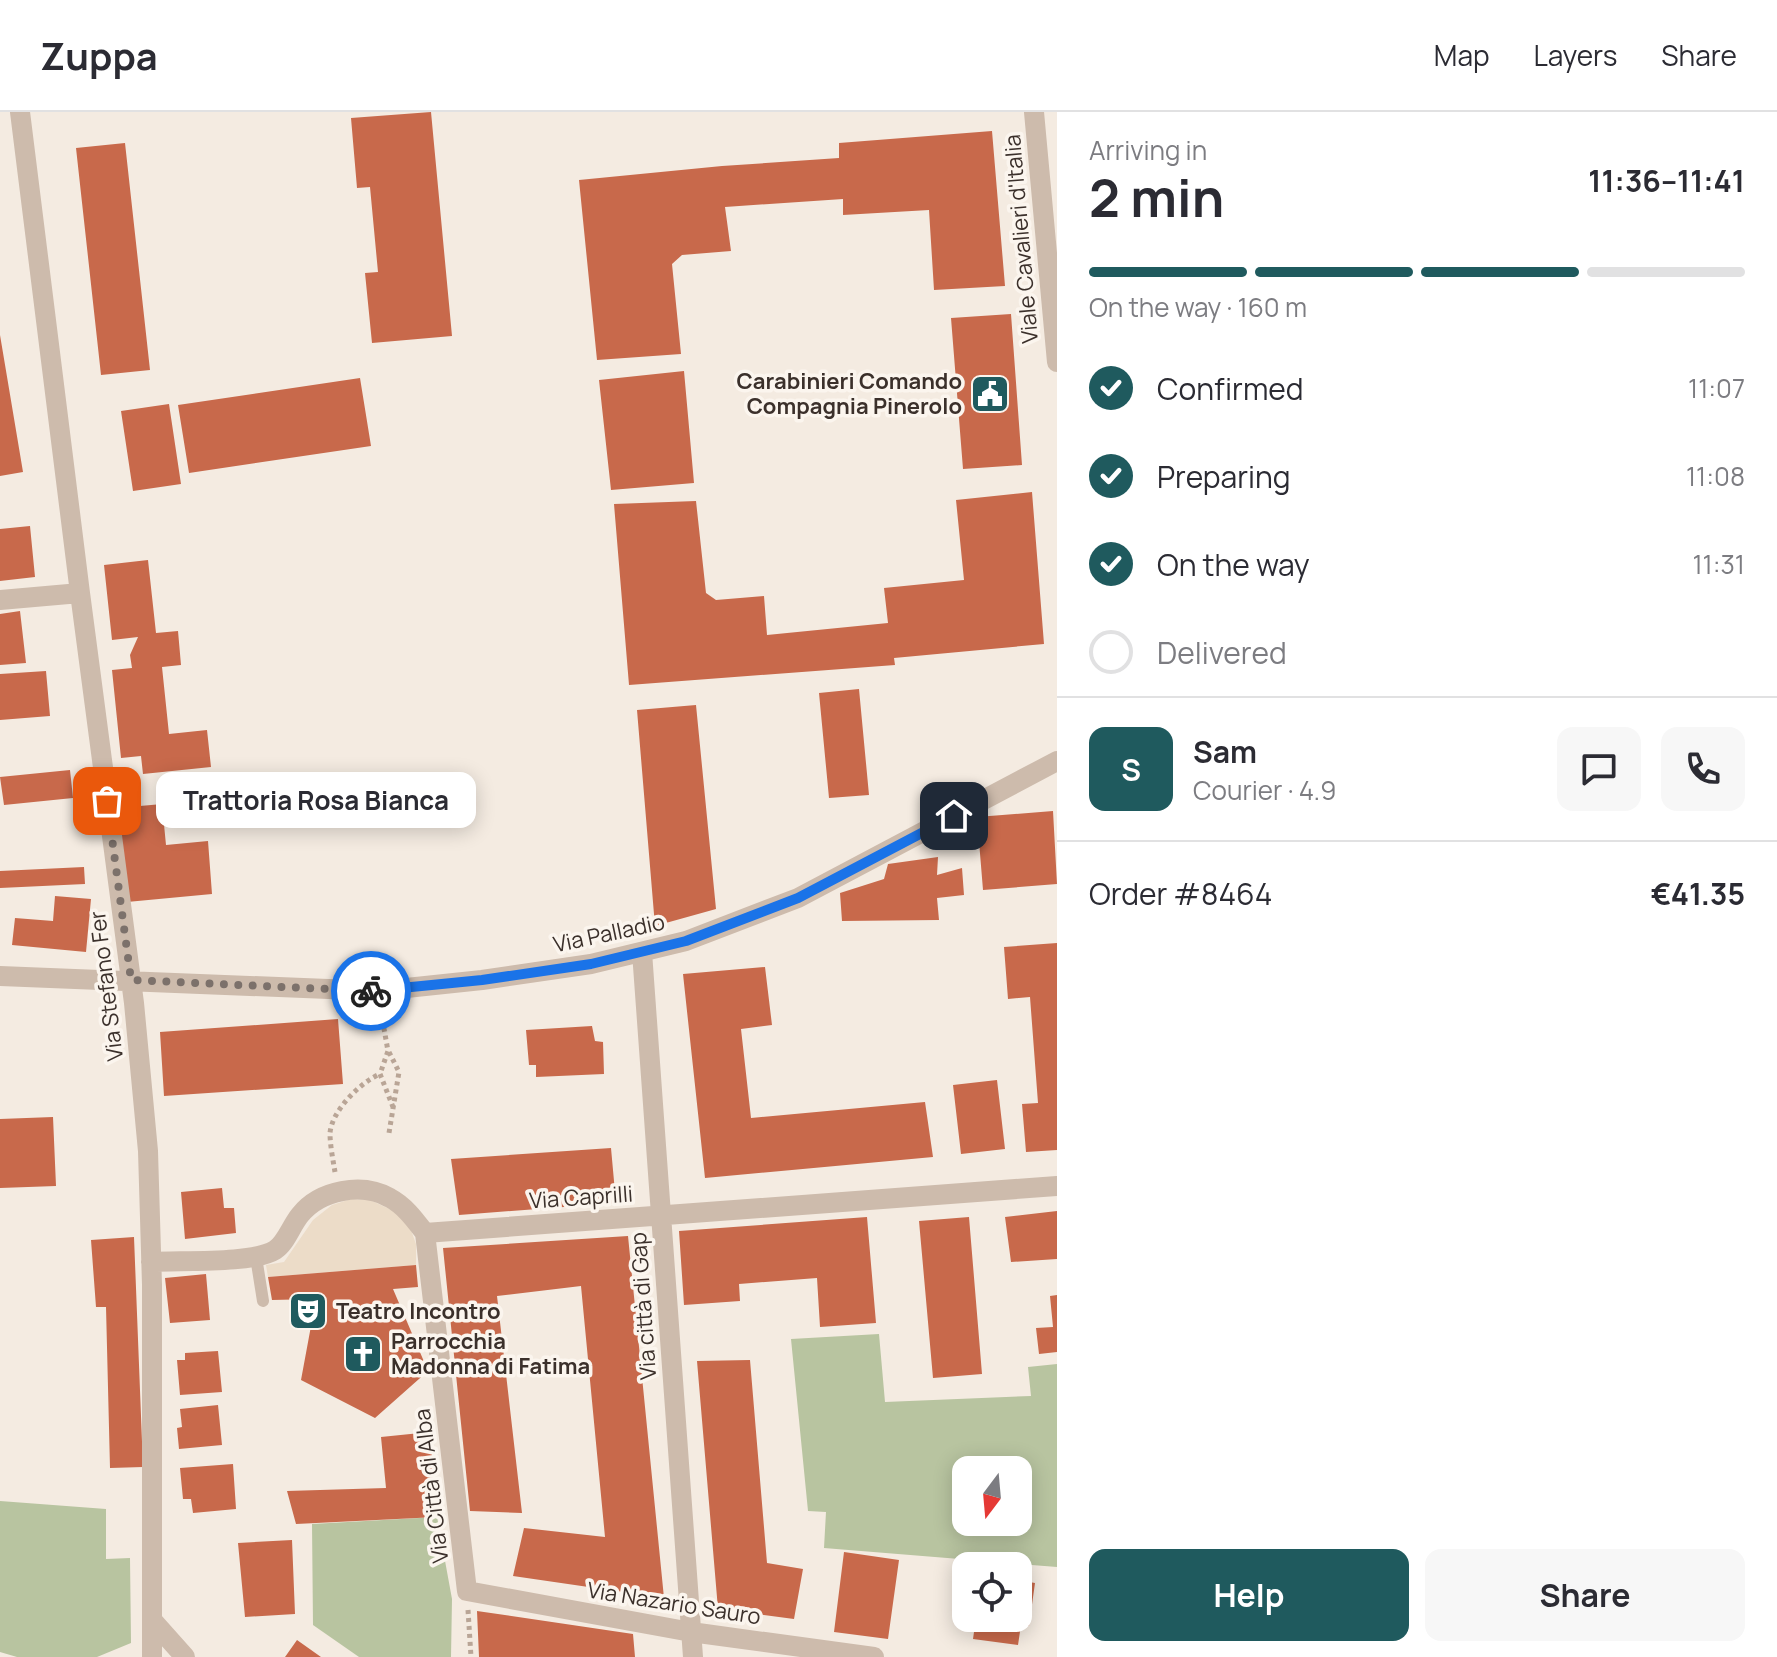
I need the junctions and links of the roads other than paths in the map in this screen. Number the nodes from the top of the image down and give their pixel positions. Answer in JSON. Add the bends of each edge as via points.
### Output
{"nodes":[{"id":1,"x":20,"y":112,"type":"edge"},
{"id":2,"x":1034,"y":112,"type":"edge"},
{"id":3,"x":1057,"y":362,"type":"edge"},
{"id":4,"x":80,"y":593,"type":"junction"},
{"id":5,"x":0,"y":600,"type":"edge"},
{"id":6,"x":1057,"y":761,"type":"edge"},
{"id":7,"x":642,"y":952,"type":"junction"},
{"id":8,"x":0,"y":976,"type":"edge"},
{"id":9,"x":131,"y":980,"type":"junction"},
{"id":10,"x":1057,"y":1186,"type":"edge"},
{"id":11,"x":660,"y":1215,"type":"junction"},
{"id":12,"x":425,"y":1233,"type":"junction"},
{"id":13,"x":256,"y":1257,"type":"junction"},
{"id":14,"x":151,"y":1262,"type":"junction"},
{"id":15,"x":263,"y":1301,"type":"dead end"},
{"id":16,"x":467,"y":1591,"type":"joint"},
{"id":17,"x":152,"y":1620,"type":"junction"},
{"id":18,"x":691,"y":1632,"type":"junction"},
{"id":19,"x":149,"y":1654,"type":"edge"},
{"id":20,"x":185,"y":1657,"type":"edge"},
{"id":21,"x":693,"y":1657,"type":"edge"},
{"id":22,"x":874,"y":1657,"type":"edge"}],
"edges":[{"from":1,"to":4,"type":"street","name":"Via Stefano Fer"},
{"from":2,"to":3,"type":"street","name":"Viale Cavalieri d'Italia"},
{"from":4,"to":5,"type":"street"},
{"from":4,"to":9,"type":"street","name":"Via Stefano Fer"},
{"from":6,"to":7,"type":"street","name":"Via Palladio","via":[[798,898]]},
{"from":7,"to":9,"type":"street","name":"Via Palladio","via":[[497,978],[378,991]]},
{"from":7,"to":11,"type":"street","name":"Via città di Gap"},
{"from":8,"to":9,"type":"street","name":"Via Palladio"},
{"from":9,"to":14,"type":"street","name":"Via Stefano Fer"},
{"from":10,"to":11,"type":"street","name":"Via Caprilli"},
{"from":11,"to":12,"type":"street","name":"Via Caprilli"},
{"from":11,"to":18,"type":"street","name":"Via città di Gap"},
{"from":12,"to":13,"type":"street","via":[[381,1187],[340,1191],[319,1198],[276,1250]]},
{"from":12,"to":16,"type":"street","name":"Via Città di Alba"},
{"from":13,"to":14,"type":"street"},
{"from":13,"to":15,"type":"lane"},
{"from":14,"to":17,"type":"street","name":"Via Stefano Fer"},
{"from":16,"to":18,"type":"street","name":"Via Nazario Sauro"},
{"from":17,"to":19,"type":"street","name":"Via Stefano Fer"},
{"from":17,"to":20,"type":"street"},
{"from":18,"to":21,"type":"street","name":"Via città di Gap"},
{"from":18,"to":22,"type":"street","name":"Via Nazario Sauro"}]}
